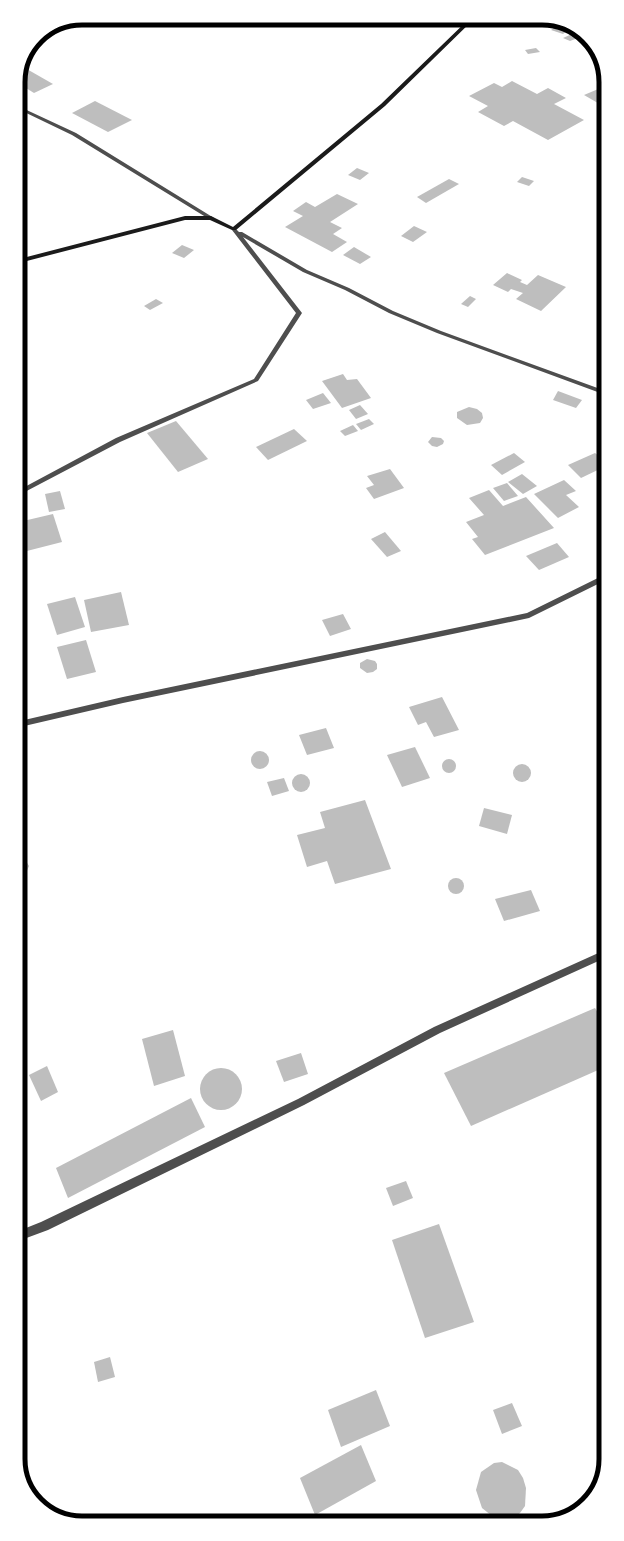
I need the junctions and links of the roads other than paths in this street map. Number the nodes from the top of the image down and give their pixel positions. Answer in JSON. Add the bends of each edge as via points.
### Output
{"nodes":[{"id":1,"x":466,"y":25,"type":"edge"},
{"id":2,"x":25,"y":110,"type":"edge"},
{"id":3,"x":211,"y":218,"type":"junction"},
{"id":4,"x":234,"y":229,"type":"junction"},
{"id":5,"x":25,"y":259,"type":"edge"},
{"id":6,"x":599,"y":391,"type":"edge"},
{"id":7,"x":25,"y":490,"type":"edge"},
{"id":8,"x":599,"y":580,"type":"edge"},
{"id":9,"x":25,"y":723,"type":"edge"},
{"id":10,"x":599,"y":957,"type":"edge"},
{"id":11,"x":25,"y":1233,"type":"edge"}],
"edges":[{"from":1,"to":4,"type":"street","via":[[384,106]]},
{"from":2,"to":3,"type":"street","via":[[74,134]]},
{"from":3,"to":4,"type":"street"},
{"from":3,"to":5,"type":"street","via":[[185,218]]},
{"from":4,"to":6,"type":"street","via":[[305,271],[391,312]]},
{"from":4,"to":7,"type":"street","via":[[299,313],[256,380],[118,440]]},
{"from":8,"to":9,"type":"street","via":[[529,615]]},
{"from":10,"to":11,"type":"street","via":[[437,1030],[301,1102]]}]}
